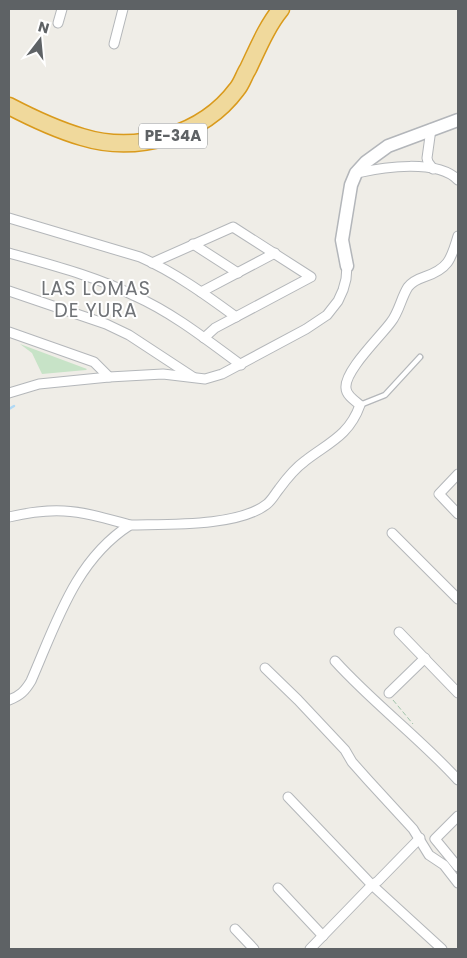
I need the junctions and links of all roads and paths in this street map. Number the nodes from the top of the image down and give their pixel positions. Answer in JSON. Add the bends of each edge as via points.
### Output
{"nodes":[{"id":1,"x":62,"y":9,"type":"edge"},
{"id":2,"x":122,"y":9,"type":"edge"},
{"id":3,"x":281,"y":9,"type":"edge"},
{"id":4,"x":58,"y":24,"type":"dead end"},
{"id":5,"x":114,"y":44,"type":"dead end"},
{"id":6,"x":9,"y":106,"type":"edge"},
{"id":7,"x":458,"y":120,"type":"edge"},
{"id":8,"x":431,"y":129,"type":"junction"},
{"id":9,"x":434,"y":169,"type":"junction"},
{"id":10,"x":356,"y":173,"type":"junction"},
{"id":11,"x":458,"y":180,"type":"edge"},
{"id":12,"x":9,"y":218,"type":"edge"},
{"id":13,"x":458,"y":236,"type":"edge"},
{"id":14,"x":193,"y":244,"type":"junction"},
{"id":15,"x":275,"y":252,"type":"junction"},
{"id":16,"x":9,"y":253,"type":"edge"},
{"id":17,"x":152,"y":263,"type":"junction"},
{"id":18,"x":347,"y":266,"type":"joint"},
{"id":19,"x":238,"y":273,"type":"junction"},
{"id":20,"x":9,"y":291,"type":"edge"},
{"id":21,"x":201,"y":292,"type":"junction"},
{"id":22,"x":236,"y":317,"type":"junction"},
{"id":23,"x":9,"y":332,"type":"edge"},
{"id":24,"x":204,"y":338,"type":"junction"},
{"id":25,"x":420,"y":356,"type":"dead end"},
{"id":26,"x":241,"y":365,"type":"junction"},
{"id":27,"x":109,"y":377,"type":"junction"},
{"id":28,"x":195,"y":378,"type":"junction"},
{"id":29,"x":9,"y":393,"type":"edge"},
{"id":30,"x":360,"y":405,"type":"junction"},
{"id":31,"x":458,"y":474,"type":"edge"},
{"id":32,"x":458,"y":514,"type":"edge"},
{"id":33,"x":9,"y":517,"type":"edge"},
{"id":34,"x":130,"y":525,"type":"junction"},
{"id":35,"x":392,"y":533,"type":"dead end"},
{"id":36,"x":458,"y":599,"type":"edge"},
{"id":37,"x":399,"y":632,"type":"dead end"},
{"id":38,"x":424,"y":658,"type":"junction"},
{"id":39,"x":335,"y":661,"type":"dead end"},
{"id":40,"x":265,"y":668,"type":"dead end"},
{"id":41,"x":389,"y":693,"type":"joint"},
{"id":42,"x":458,"y":693,"type":"edge"},
{"id":43,"x":9,"y":700,"type":"edge"},
{"id":44,"x":417,"y":739,"type":"junction"},
{"id":45,"x":458,"y":780,"type":"edge"},
{"id":46,"x":288,"y":797,"type":"dead end"},
{"id":47,"x":458,"y":816,"type":"edge"},
{"id":48,"x":420,"y":838,"type":"junction"},
{"id":49,"x":458,"y":867,"type":"edge"},
{"id":50,"x":458,"y":883,"type":"edge"},
{"id":51,"x":372,"y":885,"type":"junction"},
{"id":52,"x":278,"y":888,"type":"dead end"},
{"id":53,"x":235,"y":929,"type":"dead end"},
{"id":54,"x":323,"y":936,"type":"junction"},
{"id":55,"x":254,"y":949,"type":"edge"},
{"id":56,"x":310,"y":949,"type":"edge"},
{"id":57,"x":442,"y":949,"type":"edge"}],
"edges":[{"from":1,"to":4,"type":"street"},
{"from":2,"to":5,"type":"street"},
{"from":3,"to":6,"type":"highway","number":"PE-34A","via":[[266,31],[238,88],[221,107],[173,136],[139,142],[83,138]]},
{"from":7,"to":8,"type":"street"},
{"from":8,"to":9,"type":"street","via":[[427,158]]},
{"from":8,"to":10,"type":"street","via":[[388,146]]},
{"from":9,"to":10,"type":"street","via":[[406,166]]},
{"from":9,"to":11,"type":"street"},
{"from":10,"to":18,"type":"street","via":[[350,185],[342,240]]},
{"from":12,"to":17,"type":"street"},
{"from":13,"to":30,"type":"street","via":[[453,256],[439,272],[408,287],[392,322],[347,378],[346,389]]},
{"from":14,"to":15,"type":"street","via":[[233,227]]},
{"from":14,"to":17,"type":"street"},
{"from":14,"to":19,"type":"street"},
{"from":15,"to":19,"type":"street"},
{"from":15,"to":22,"type":"street","via":[[311,277]]},
{"from":16,"to":24,"type":"street","via":[[135,295]]},
{"from":17,"to":21,"type":"street"},
{"from":18,"to":26,"type":"street","via":[[343,290],[327,315]]},
{"from":19,"to":21,"type":"street"},
{"from":20,"to":28,"type":"street","via":[[106,324],[129,335]]},
{"from":21,"to":22,"type":"street"},
{"from":22,"to":24,"type":"street"},
{"from":23,"to":27,"type":"street","via":[[94,362]]},
{"from":24,"to":26,"type":"street"},
{"from":25,"to":30,"type":"lane","via":[[385,395]]},
{"from":26,"to":28,"type":"street","via":[[205,379]]},
{"from":27,"to":28,"type":"street","via":[[163,374]]},
{"from":27,"to":29,"type":"street","via":[[39,384]]},
{"from":30,"to":34,"type":"street","via":[[355,419],[333,442],[290,474],[268,503],[249,515],[226,520]]},
{"from":31,"to":32,"type":"street","via":[[439,494]]},
{"from":33,"to":34,"type":"street","via":[[64,510]]},
{"from":34,"to":43,"type":"street","via":[[110,540],[81,572],[26,690]]},
{"from":35,"to":36,"type":"street"},
{"from":37,"to":38,"type":"street"},
{"from":38,"to":41,"type":"street"},
{"from":38,"to":42,"type":"street"},
{"from":39,"to":44,"type":"street"},
{"from":40,"to":48,"type":"street","via":[[345,750],[362,774]]},
{"from":41,"to":44,"type":"path","via":[[415,726]]},
{"from":44,"to":45,"type":"street"},
{"from":46,"to":51,"type":"street"},
{"from":47,"to":49,"type":"street","via":[[435,839]]},
{"from":48,"to":50,"type":"street","via":[[423,848],[444,865]]},
{"from":48,"to":51,"type":"street"},
{"from":51,"to":54,"type":"street"},
{"from":51,"to":57,"type":"street"},
{"from":52,"to":54,"type":"street"},
{"from":53,"to":55,"type":"street"},
{"from":54,"to":56,"type":"street"}]}
